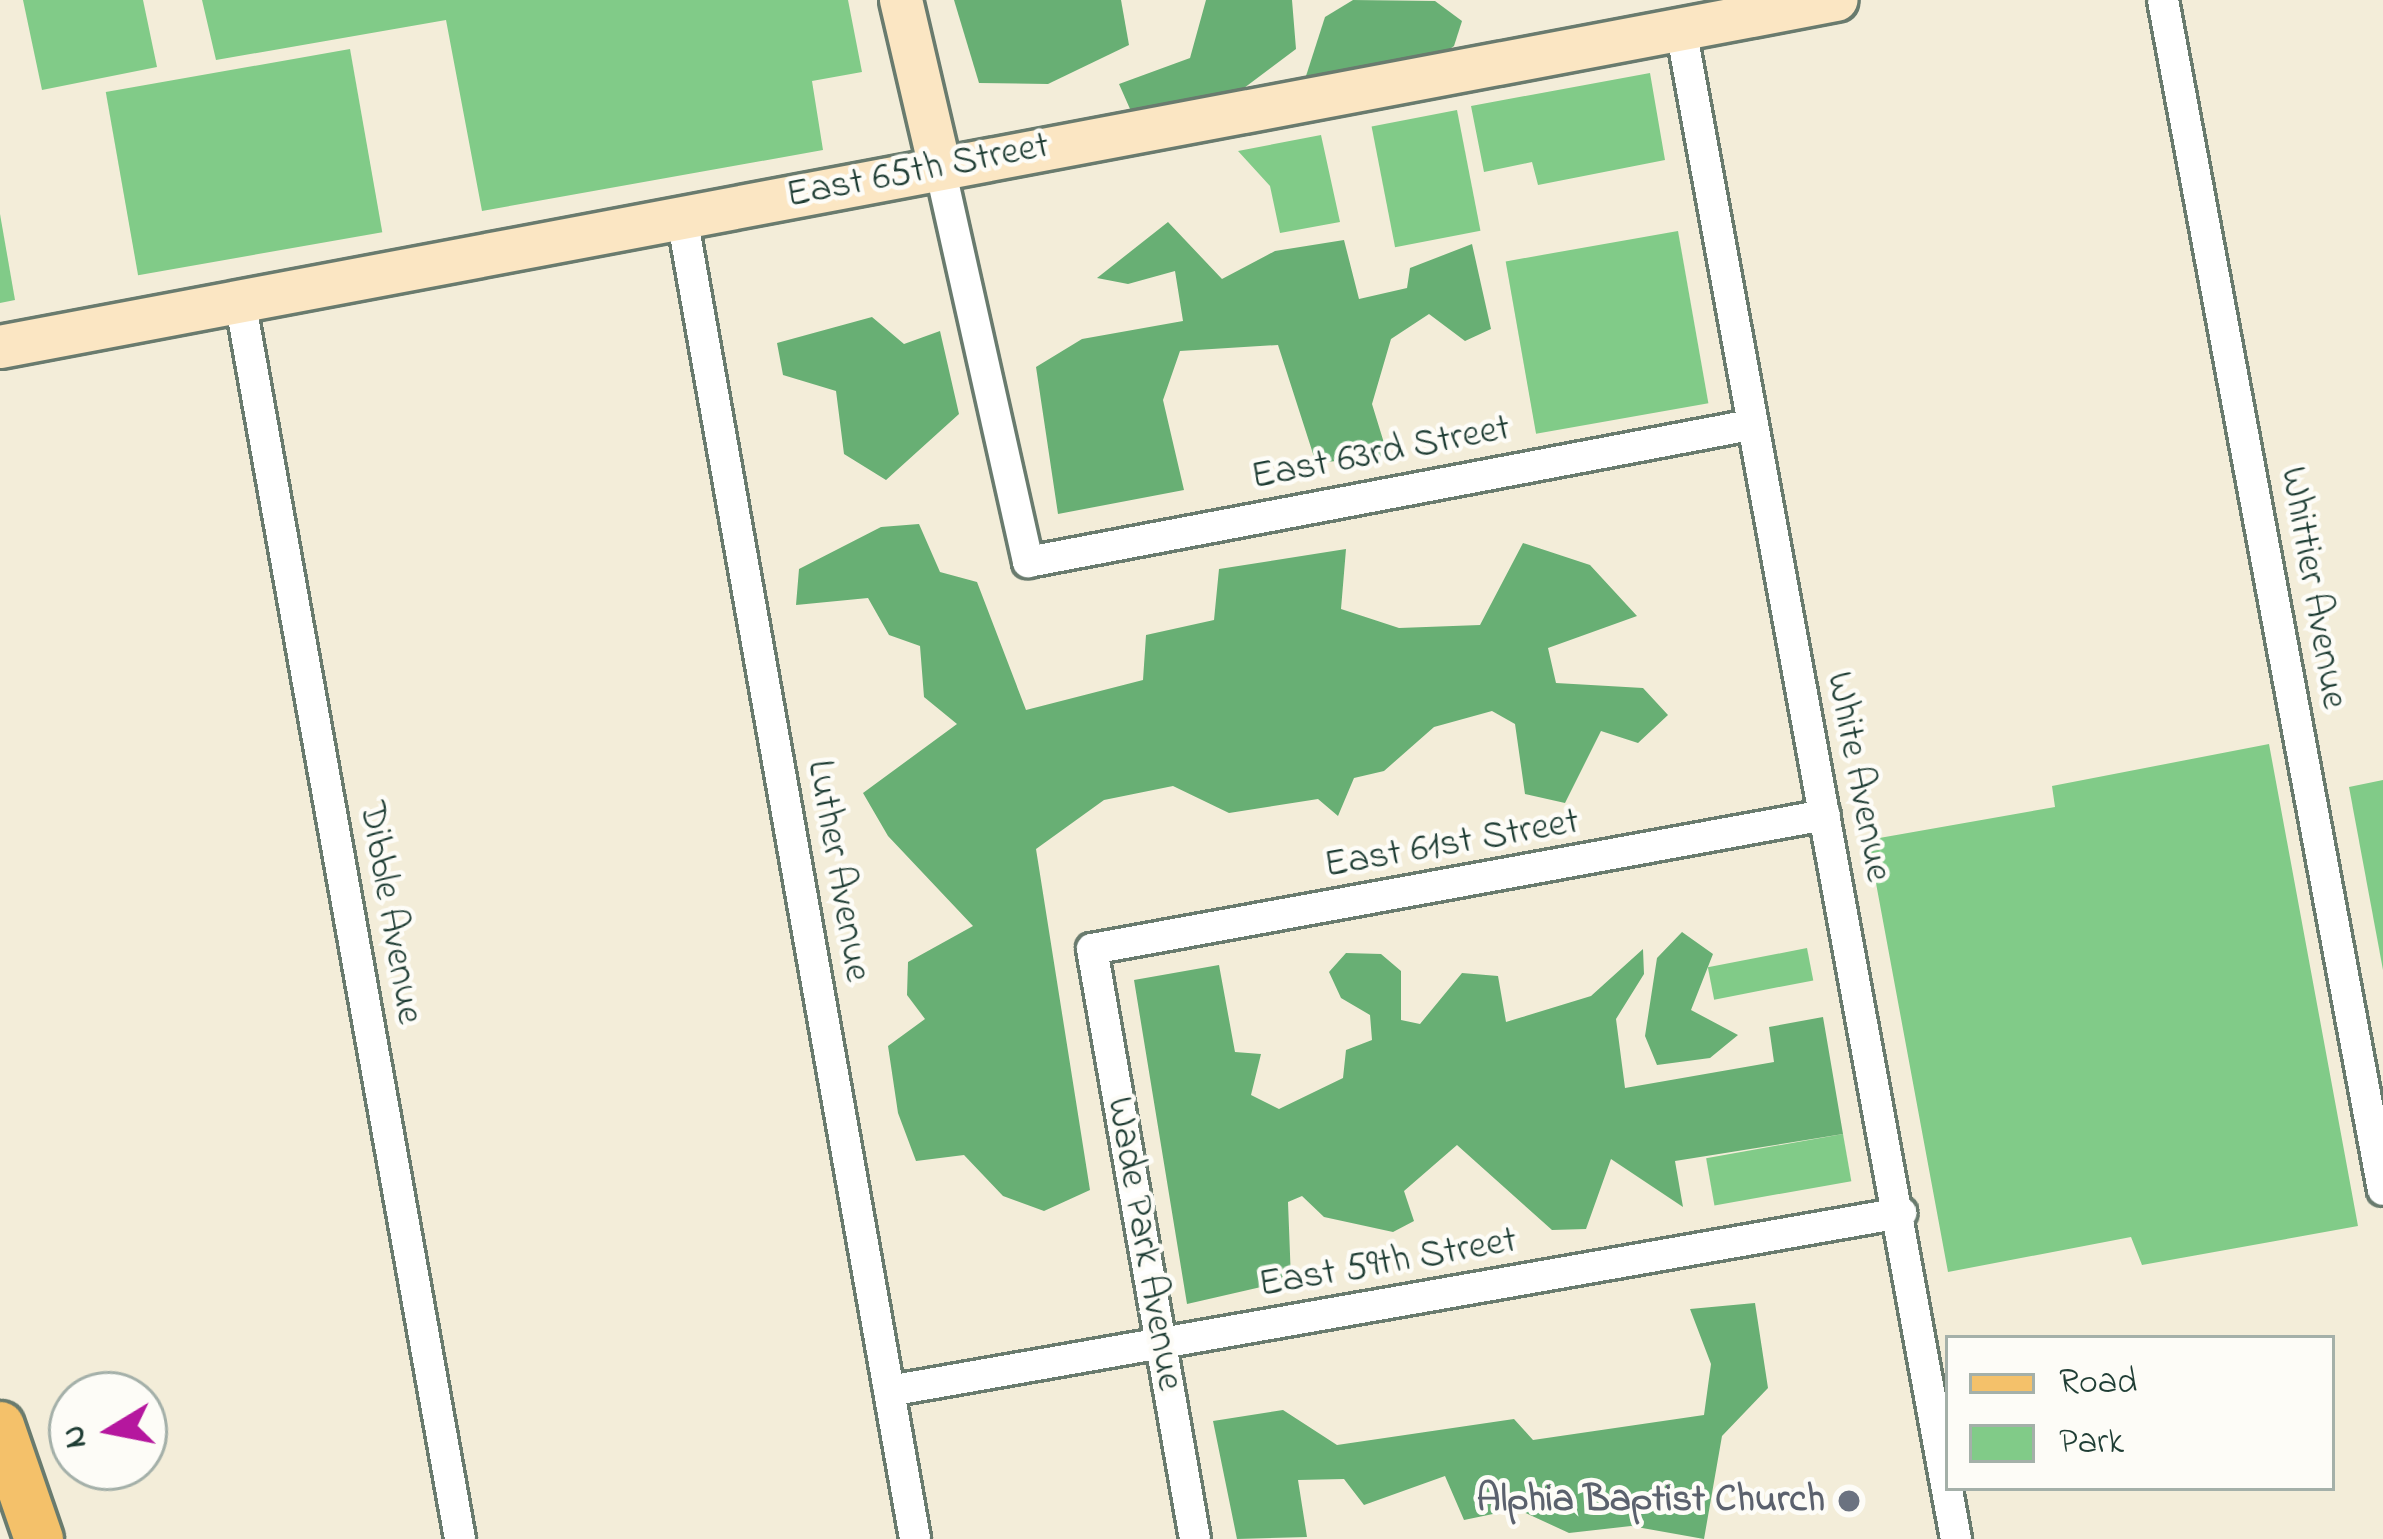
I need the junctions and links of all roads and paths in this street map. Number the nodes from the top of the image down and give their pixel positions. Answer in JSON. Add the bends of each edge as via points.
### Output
{"nodes":[{"id":1,"x":901,"y":0,"type":"edge"},
{"id":2,"x":1837,"y":0,"type":"edge"},
{"id":3,"x":2163,"y":0,"type":"edge"},
{"id":4,"x":1681,"y":29,"type":"junction"},
{"id":5,"x":940,"y":167,"type":"junction"},
{"id":6,"x":682,"y":217,"type":"junction"},
{"id":7,"x":240,"y":300,"type":"junction"},
{"id":8,"x":0,"y":347,"type":"edge"},
{"id":9,"x":1750,"y":425,"type":"junction"},
{"id":10,"x":1825,"y":815,"type":"junction"},
{"id":11,"x":1092,"y":949,"type":"joint"},
{"id":12,"x":2383,"y":1190,"type":"edge"},
{"id":13,"x":1901,"y":1213,"type":"junction"},
{"id":14,"x":1160,"y":1343,"type":"junction"},
{"id":15,"x":889,"y":1390,"type":"junction"},
{"id":16,"x":0,"y":1426,"type":"edge"},
{"id":17,"x":1945,"y":1474,"type":"edge"},
{"id":18,"x":1948,"y":1491,"type":"edge"},
{"id":19,"x":39,"y":1539,"type":"edge"},
{"id":20,"x":460,"y":1539,"type":"edge"},
{"id":21,"x":915,"y":1539,"type":"edge"},
{"id":22,"x":1195,"y":1539,"type":"edge"},
{"id":23,"x":1956,"y":1539,"type":"edge"}],
"edges":[{"from":1,"to":5,"type":"street"},
{"from":2,"to":4,"type":"street","name":"East 65th Street"},
{"from":3,"to":12,"type":"street","name":"Whittier Avenue"},
{"from":4,"to":5,"type":"street","name":"East 65th Street"},
{"from":4,"to":9,"type":"street","name":"White Avenue"},
{"from":5,"to":6,"type":"street","name":"East 65th Street"},
{"from":5,"to":9,"type":"street","name":"East 63rd Street","via":[[1028,562]]},
{"from":6,"to":7,"type":"street","name":"East 65th Street"},
{"from":6,"to":15,"type":"street","name":"Luther Avenue"},
{"from":7,"to":8,"type":"street","name":"East 65th Street"},
{"from":7,"to":20,"type":"street","name":"Dibble Avenue"},
{"from":9,"to":10,"type":"street","name":"White Avenue"},
{"from":10,"to":11,"type":"street","name":"East 61st Street"},
{"from":10,"to":13,"type":"street","name":"White Avenue"},
{"from":11,"to":14,"type":"street","name":"Wade Park Avenue"},
{"from":13,"to":14,"type":"street","name":"East 59th Street"},
{"from":13,"to":17,"type":"street","name":"White Avenue"},
{"from":14,"to":15,"type":"street","name":"East 59th Street"},
{"from":14,"to":22,"type":"street","name":"Wade Park Avenue"},
{"from":15,"to":21,"type":"street","name":"Luther Avenue"},
{"from":16,"to":19,"type":"main road"},
{"from":18,"to":23,"type":"street","name":"White Avenue"}]}
